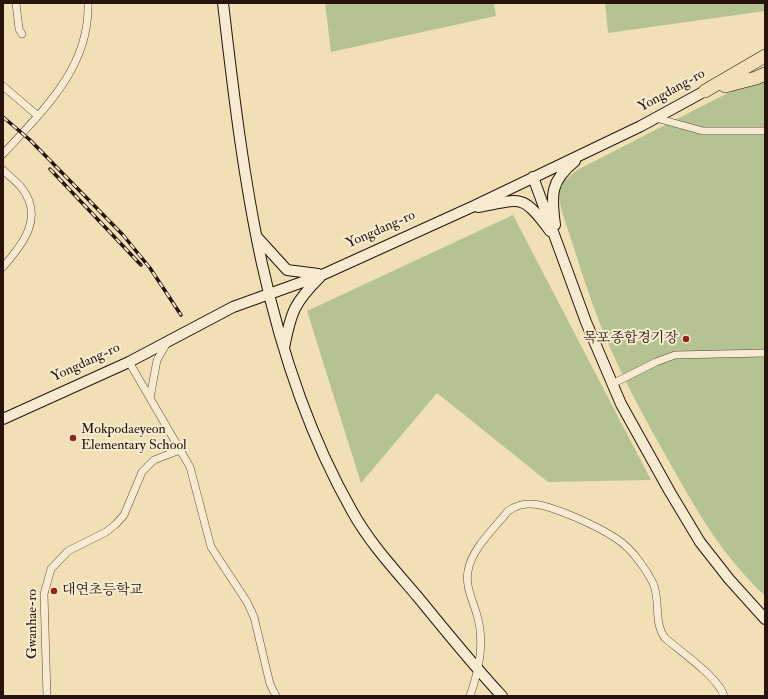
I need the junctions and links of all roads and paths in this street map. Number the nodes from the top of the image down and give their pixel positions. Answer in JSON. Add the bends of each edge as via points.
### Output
{"nodes":[{"id":1,"x":16,"y":3,"type":"edge"},
{"id":2,"x":88,"y":3,"type":"edge"},
{"id":3,"x":223,"y":3,"type":"edge"},
{"id":4,"x":22,"y":34,"type":"dead end"},
{"id":5,"x":765,"y":56,"type":"edge"},
{"id":6,"x":765,"y":74,"type":"edge"},
{"id":7,"x":3,"y":86,"type":"edge"},
{"id":8,"x":705,"y":91,"type":"junction"},
{"id":9,"x":38,"y":116,"type":"junction"},
{"id":10,"x":656,"y":118,"type":"junction"},
{"id":11,"x":765,"y":131,"type":"edge"},
{"id":12,"x":589,"y":151,"type":"junction"},
{"id":13,"x":3,"y":154,"type":"edge"},
{"id":14,"x":3,"y":170,"type":"edge"},
{"id":15,"x":533,"y":177,"type":"junction"},
{"id":16,"x":464,"y":210,"type":"junction"},
{"id":17,"x":256,"y":235,"type":"junction"},
{"id":18,"x":557,"y":241,"type":"junction"},
{"id":19,"x":3,"y":267,"type":"edge"},
{"id":20,"x":322,"y":275,"type":"junction"},
{"id":21,"x":268,"y":293,"type":"junction"},
{"id":22,"x":169,"y":340,"type":"junction"},
{"id":23,"x":284,"y":350,"type":"junction"},
{"id":24,"x":765,"y":353,"type":"edge"},
{"id":25,"x":129,"y":362,"type":"junction"},
{"id":26,"x":612,"y":384,"type":"junction"},
{"id":27,"x":150,"y":398,"type":"junction"},
{"id":28,"x":3,"y":419,"type":"edge"},
{"id":29,"x":180,"y":450,"type":"junction"},
{"id":30,"x":765,"y":619,"type":"edge"},
{"id":31,"x":479,"y":671,"type":"junction"},
{"id":32,"x":48,"y":696,"type":"edge"},
{"id":33,"x":276,"y":696,"type":"edge"},
{"id":34,"x":470,"y":696,"type":"edge"},
{"id":35,"x":502,"y":696,"type":"edge"},
{"id":36,"x":724,"y":696,"type":"edge"}],
"edges":[{"from":1,"to":4,"type":"street"},
{"from":2,"to":9,"type":"street","via":[[88,25],[78,60],[62,87]]},
{"from":3,"to":17,"type":"street"},
{"from":5,"to":8,"type":"highway","name":"Yongdang-ro"},
{"from":6,"to":8,"type":"highway"},
{"from":7,"to":9,"type":"street"},
{"from":8,"to":10,"type":"street","name":"Yongdang-ro"},
{"from":9,"to":13,"type":"street"},
{"from":10,"to":11,"type":"street","via":[[703,131]]},
{"from":10,"to":12,"type":"street","name":"Yongdang-ro"},
{"from":12,"to":15,"type":"street","name":"Yongdang-ro"},
{"from":12,"to":18,"type":"street","via":[[560,176],[554,188],[552,202]]},
{"from":14,"to":19,"type":"street","via":[[21,188],[28,199],[31,213],[30,229],[26,239]]},
{"from":15,"to":16,"type":"street","name":"Yongdang-ro"},
{"from":15,"to":18,"type":"street"},
{"from":16,"to":18,"type":"street","via":[[521,201],[532,208]]},
{"from":16,"to":20,"type":"street","name":"Yongdang-ro"},
{"from":17,"to":20,"type":"street","via":[[287,270]]},
{"from":17,"to":21,"type":"street"},
{"from":18,"to":26,"type":"street","via":[[588,328]]},
{"from":20,"to":21,"type":"street","name":"Yongdang-ro"},
{"from":20,"to":23,"type":"street","via":[[302,294],[289,322]]},
{"from":21,"to":22,"type":"street","name":"Yongdang-ro","via":[[233,307]]},
{"from":21,"to":23,"type":"street"},
{"from":22,"to":25,"type":"street","name":"Yongdang-ro"},
{"from":22,"to":27,"type":"street","via":[[157,360]]},
{"from":23,"to":31,"type":"street","via":[[311,429],[352,511],[376,548]]},
{"from":24,"to":26,"type":"street","via":[[675,355]]},
{"from":25,"to":27,"type":"street"},
{"from":25,"to":28,"type":"street","name":"Yongdang-ro"},
{"from":26,"to":30,"type":"street","via":[[700,542]]},
{"from":27,"to":29,"type":"street"},
{"from":29,"to":32,"type":"street","name":"Gwanhae-ro","via":[[154,460],[142,472],[124,515],[116,524],[106,532],[68,551],[51,569],[44,594]]},
{"from":29,"to":33,"type":"street","via":[[190,468],[211,547],[254,617],[269,679]]},
{"from":31,"to":34,"type":"street"},
{"from":31,"to":35,"type":"street"},
{"from":31,"to":36,"type":"street","via":[[481,637],[478,617],[468,588],[470,564],[480,545],[508,511],[520,505],[535,504],[576,518],[622,543],[652,581],[657,598],[660,631],[717,683]]}]}
